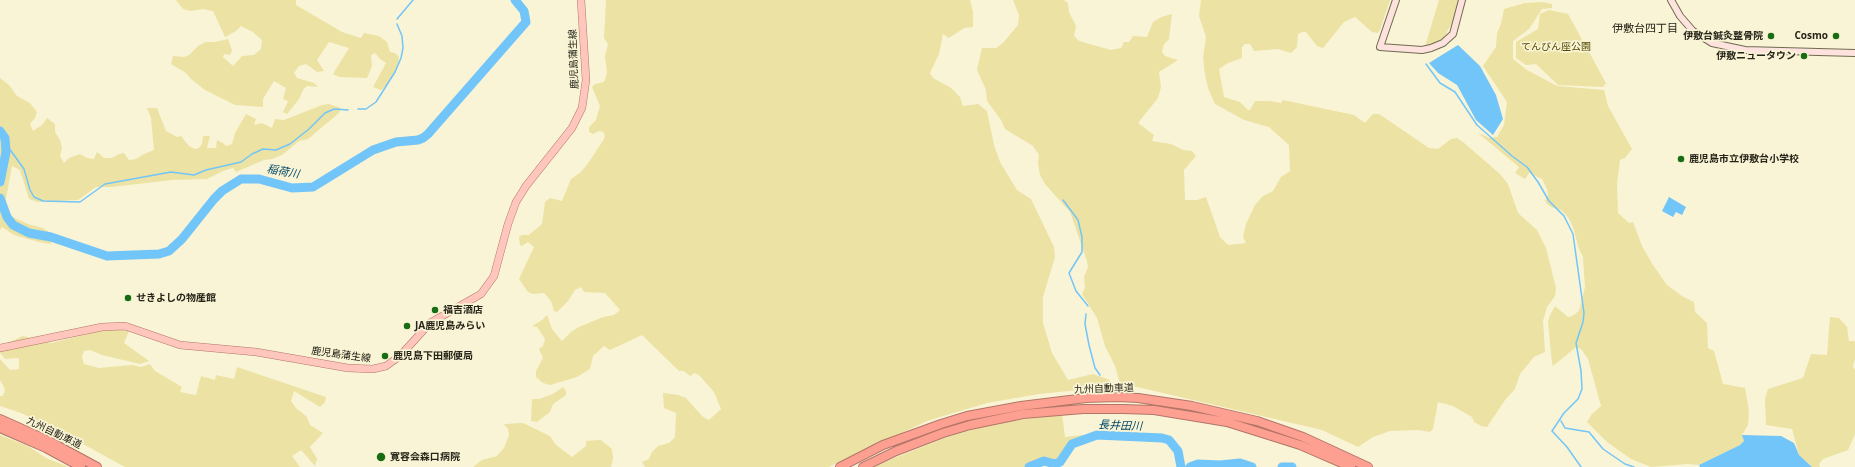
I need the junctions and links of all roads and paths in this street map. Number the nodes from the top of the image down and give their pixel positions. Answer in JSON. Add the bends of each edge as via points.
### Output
{"nodes":[{"id":1,"x":581,"y":0,"type":"edge"},
{"id":2,"x":1396,"y":0,"type":"edge"},
{"id":3,"x":1462,"y":0,"type":"edge"},
{"id":4,"x":1671,"y":0,"type":"edge"},
{"id":5,"x":1855,"y":53,"type":"edge"},
{"id":6,"x":0,"y":348,"type":"edge"},
{"id":7,"x":0,"y":419,"type":"edge"},
{"id":8,"x":0,"y":428,"type":"edge"},
{"id":9,"x":81,"y":467,"type":"edge"},
{"id":10,"x":97,"y":467,"type":"edge"},
{"id":11,"x":840,"y":467,"type":"edge"},
{"id":12,"x":863,"y":467,"type":"edge"},
{"id":13,"x":1351,"y":467,"type":"edge"},
{"id":14,"x":1368,"y":467,"type":"edge"}],
"edges":[{"from":1,"to":6,"type":"main road","name":"鹿児島蒲生線","via":[[586,80],[582,108],[572,128],[516,202],[494,276],[481,294],[430,323],[400,356],[386,366],[373,369],[348,368],[256,352],[180,345],[125,326],[102,327]]},
{"from":2,"to":3,"type":"street","via":[[1380,47],[1422,50],[1437,46],[1448,38],[1456,24]]},
{"from":4,"to":5,"type":"street","via":[[1692,31],[1712,43],[1745,50]]},
{"from":7,"to":10,"type":"highway","name":"九州自動車道","via":[[49,441]]},
{"from":8,"to":9,"type":"highway","name":"九州自動車道"},
{"from":11,"to":14,"type":"highway","name":"九州自動車道","via":[[866,453],[967,416],[1021,406],[1118,397],[1192,406],[1256,422],[1303,438]]},
{"from":12,"to":13,"type":"highway","name":"九州自動車道","via":[[943,433],[989,420],[1054,411],[1123,409],[1154,410],[1226,422],[1300,445]]}]}
